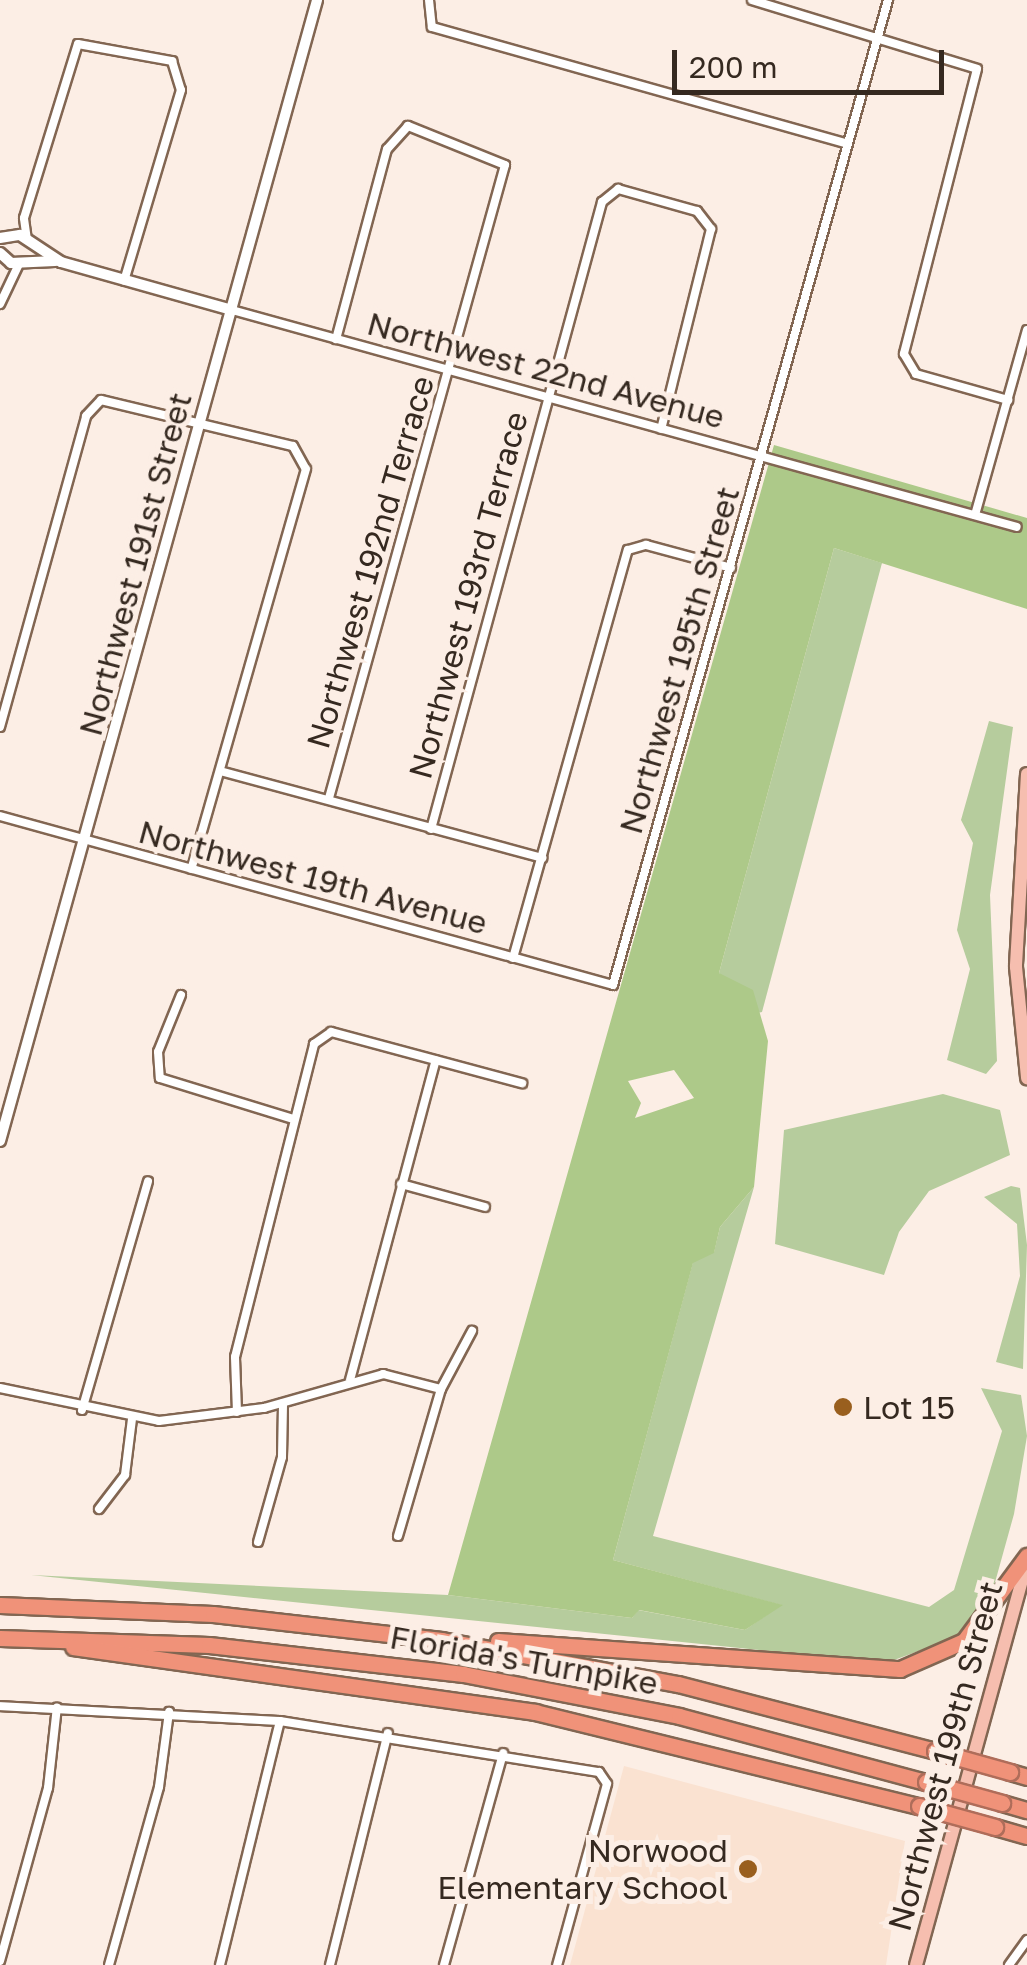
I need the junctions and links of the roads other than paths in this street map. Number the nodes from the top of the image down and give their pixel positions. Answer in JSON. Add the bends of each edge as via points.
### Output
{"nodes":[{"id":1,"x":317,"y":0,"type":"edge"},
{"id":2,"x":429,"y":0,"type":"edge"},
{"id":3,"x":752,"y":0,"type":"edge"},
{"id":4,"x":888,"y":0,"type":"edge"},
{"id":5,"x":878,"y":35,"type":"junction"},
{"id":6,"x":846,"y":143,"type":"junction"},
{"id":7,"x":24,"y":218,"type":"junction"},
{"id":8,"x":5,"y":237,"type":"edge"},
{"id":9,"x":28,"y":242,"type":"junction"},
{"id":10,"x":1,"y":253,"type":"edge"},
{"id":11,"x":21,"y":262,"type":"junction"},
{"id":12,"x":61,"y":262,"type":"junction"},
{"id":13,"x":124,"y":281,"type":"junction"},
{"id":14,"x":6,"y":283,"type":"junction"},
{"id":15,"x":0,"y":304,"type":"edge"},
{"id":16,"x":232,"y":310,"type":"junction"},
{"id":17,"x":1027,"y":330,"type":"edge"},
{"id":18,"x":336,"y":338,"type":"junction"},
{"id":19,"x":450,"y":373,"type":"junction"},
{"id":20,"x":548,"y":398,"type":"junction"},
{"id":21,"x":1008,"y":400,"type":"junction"},
{"id":22,"x":199,"y":422,"type":"junction"},
{"id":23,"x":662,"y":428,"type":"junction"},
{"id":24,"x":762,"y":456,"type":"junction"},
{"id":25,"x":975,"y":514,"type":"junction"},
{"id":26,"x":1017,"y":527,"type":"dead end"},
{"id":27,"x":731,"y":568,"type":"junction"},
{"id":28,"x":2,"y":710,"type":"edge"},
{"id":29,"x":0,"y":727,"type":"edge"},
{"id":30,"x":220,"y":771,"type":"junction"},
{"id":31,"x":1027,"y":774,"type":"edge"},
{"id":32,"x":329,"y":798,"type":"junction"},
{"id":33,"x":0,"y":816,"type":"edge"},
{"id":34,"x":431,"y":828,"type":"junction"},
{"id":35,"x":85,"y":840,"type":"junction"},
{"id":36,"x":542,"y":858,"type":"junction"},
{"id":37,"x":192,"y":869,"type":"junction"},
{"id":38,"x":513,"y":958,"type":"junction"},
{"id":39,"x":613,"y":986,"type":"joint"},
{"id":40,"x":181,"y":995,"type":"dead end"},
{"id":41,"x":436,"y":1060,"type":"junction"},
{"id":42,"x":1027,"y":1078,"type":"edge"},
{"id":43,"x":522,"y":1083,"type":"dead end"},
{"id":44,"x":6,"y":1099,"type":"edge"},
{"id":45,"x":293,"y":1119,"type":"junction"},
{"id":46,"x":0,"y":1141,"type":"edge"},
{"id":47,"x":148,"y":1181,"type":"dead end"},
{"id":48,"x":401,"y":1184,"type":"junction"},
{"id":49,"x":485,"y":1208,"type":"dead end"},
{"id":50,"x":472,"y":1331,"type":"dead end"},
{"id":51,"x":350,"y":1380,"type":"junction"},
{"id":52,"x":0,"y":1388,"type":"edge"},
{"id":53,"x":441,"y":1389,"type":"junction"},
{"id":54,"x":284,"y":1403,"type":"junction"},
{"id":55,"x":82,"y":1410,"type":"junction"},
{"id":56,"x":237,"y":1412,"type":"junction"},
{"id":57,"x":132,"y":1419,"type":"junction"},
{"id":58,"x":99,"y":1509,"type":"dead end"},
{"id":59,"x":398,"y":1536,"type":"dead end"},
{"id":60,"x":258,"y":1542,"type":"dead end"},
{"id":61,"x":1027,"y":1559,"type":"edge"},
{"id":62,"x":0,"y":1605,"type":"edge"},
{"id":63,"x":5,"y":1638,"type":"edge"},
{"id":64,"x":442,"y":1640,"type":"junction"},
{"id":65,"x":0,"y":1706,"type":"edge"},
{"id":66,"x":57,"y":1707,"type":"junction"},
{"id":67,"x":169,"y":1712,"type":"junction"},
{"id":68,"x":280,"y":1720,"type":"junction"},
{"id":69,"x":388,"y":1734,"type":"junction"},
{"id":70,"x":503,"y":1753,"type":"junction"},
{"id":71,"x":1027,"y":1777,"type":"edge"},
{"id":72,"x":1027,"y":1810,"type":"edge"},
{"id":73,"x":1027,"y":1836,"type":"edge"},
{"id":74,"x":1025,"y":1940,"type":"edge"},
{"id":75,"x":0,"y":1961,"type":"edge"},
{"id":76,"x":110,"y":1965,"type":"edge"},
{"id":77,"x":220,"y":1965,"type":"edge"},
{"id":78,"x":330,"y":1965,"type":"edge"},
{"id":79,"x":444,"y":1965,"type":"edge"},
{"id":80,"x":557,"y":1965,"type":"edge"},
{"id":81,"x":916,"y":1965,"type":"edge"},
{"id":82,"x":1009,"y":1965,"type":"edge"}],
"edges":[{"from":1,"to":16,"type":"street","name":"Northwest 191st Street"},
{"from":2,"to":6,"type":"street","via":[[432,27]]},
{"from":3,"to":5,"type":"street"},
{"from":4,"to":5,"type":"street","name":"Northwest 195th Street"},
{"from":5,"to":6,"type":"street","name":"Northwest 195th Street"},
{"from":5,"to":21,"type":"street","via":[[977,69],[906,366]]},
{"from":6,"to":24,"type":"street","name":"Northwest 195th Street"},
{"from":7,"to":8,"type":"street"},
{"from":7,"to":9,"type":"street"},
{"from":7,"to":13,"type":"street","via":[[78,44],[172,62],[180,73]]},
{"from":8,"to":9,"type":"street","name":"Northwest 22nd Avenue"},
{"from":8,"to":10,"type":"street"},
{"from":9,"to":11,"type":"street"},
{"from":9,"to":12,"type":"street","name":"Northwest 22nd Avenue"},
{"from":10,"to":11,"type":"street","name":"Northwest 22nd Avenue"},
{"from":10,"to":14,"type":"street"},
{"from":11,"to":12,"type":"street","name":"Northwest 22nd Avenue"},
{"from":11,"to":14,"type":"street"},
{"from":12,"to":13,"type":"street","name":"Northwest 22nd Avenue"},
{"from":13,"to":16,"type":"street","name":"Northwest 22nd Avenue"},
{"from":14,"to":15,"type":"street"},
{"from":16,"to":18,"type":"street","name":"Northwest 22nd Avenue"},
{"from":16,"to":22,"type":"street","name":"Northwest 191st Street"},
{"from":17,"to":21,"type":"street"},
{"from":18,"to":19,"type":"street","name":"Northwest 22nd Avenue"},
{"from":18,"to":19,"type":"street","name":"Northwest 192nd Terrace","via":[[387,149],[408,126],[504,165]]},
{"from":19,"to":20,"type":"street","name":"Northwest 22nd Avenue"},
{"from":19,"to":32,"type":"street","name":"Northwest 192nd Terrace"},
{"from":20,"to":23,"type":"street","name":"Northwest 22nd Avenue"},
{"from":20,"to":23,"type":"street","name":"Northwest 193rd Terrace","via":[[602,202],[618,189],[697,210],[711,229]]},
{"from":20,"to":34,"type":"street","name":"Northwest 193rd Terrace"},
{"from":21,"to":25,"type":"street"},
{"from":22,"to":28,"type":"street","via":[[101,400],[86,416]]},
{"from":22,"to":30,"type":"street","via":[[293,446],[306,468]]},
{"from":22,"to":35,"type":"street","name":"Northwest 191st Street"},
{"from":23,"to":24,"type":"street","name":"Northwest 22nd Avenue"},
{"from":24,"to":25,"type":"street","name":"Northwest 22nd Avenue"},
{"from":24,"to":27,"type":"street","name":"Northwest 195th Street"},
{"from":25,"to":26,"type":"street","name":"Northwest 22nd Avenue"},
{"from":27,"to":36,"type":"street","via":[[646,544],[628,550]]},
{"from":27,"to":39,"type":"street","name":"Northwest 195th Street"},
{"from":28,"to":29,"type":"street"},
{"from":30,"to":32,"type":"street"},
{"from":30,"to":37,"type":"street"},
{"from":31,"to":42,"type":"main road","via":[[1016,967]]},
{"from":32,"to":34,"type":"street"},
{"from":33,"to":35,"type":"street","name":"Northwest 19th Avenue"},
{"from":34,"to":36,"type":"street"},
{"from":35,"to":37,"type":"street","name":"Northwest 19th Avenue"},
{"from":35,"to":44,"type":"street","name":"Northwest 191st Street"},
{"from":36,"to":38,"type":"street"},
{"from":37,"to":38,"type":"street","name":"Northwest 19th Avenue"},
{"from":38,"to":39,"type":"street","name":"Northwest 19th Avenue"},
{"from":40,"to":45,"type":"street","via":[[155,1066],[166,1080]]},
{"from":41,"to":43,"type":"street"},
{"from":41,"to":45,"type":"street","via":[[330,1032],[314,1044]]},
{"from":41,"to":48,"type":"street"},
{"from":44,"to":46,"type":"street","name":"Northwest 191st Street"},
{"from":45,"to":56,"type":"street","via":[[235,1357]]},
{"from":47,"to":55,"type":"street"},
{"from":48,"to":49,"type":"street"},
{"from":48,"to":51,"type":"street"},
{"from":50,"to":53,"type":"street"},
{"from":51,"to":53,"type":"street","via":[[382,1374]]},
{"from":51,"to":54,"type":"street"},
{"from":52,"to":55,"type":"street"},
{"from":53,"to":59,"type":"street"},
{"from":54,"to":56,"type":"street"},
{"from":54,"to":60,"type":"street","via":[[282,1457]]},
{"from":55,"to":57,"type":"street"},
{"from":56,"to":57,"type":"street"},
{"from":57,"to":58,"type":"street","via":[[125,1476]]},
{"from":61,"to":64,"type":"highway","via":[[964,1641],[900,1670],[628,1643]]},
{"from":61,"to":81,"type":"main road","name":"Northwest 199th Street"},
{"from":62,"to":64,"type":"highway","name":"Florida's Turnpike","via":[[246,1616]]},
{"from":63,"to":72,"type":"highway","name":"Florida's Turnpike","bridge":true,"via":[[245,1648],[463,1674],[678,1716]]},
{"from":63,"to":73,"type":"highway","bridge":true,"via":[[534,1712]]},
{"from":64,"to":71,"type":"highway","name":"Florida's Turnpike","bridge":true,"via":[[678,1684]]},
{"from":65,"to":66,"type":"street"},
{"from":66,"to":67,"type":"street"},
{"from":66,"to":75,"type":"street","via":[[48,1788]]},
{"from":67,"to":68,"type":"street"},
{"from":67,"to":76,"type":"street","via":[[159,1787]]},
{"from":68,"to":69,"type":"street"},
{"from":68,"to":77,"type":"street"},
{"from":69,"to":70,"type":"street"},
{"from":69,"to":78,"type":"street"},
{"from":70,"to":79,"type":"street"},
{"from":70,"to":80,"type":"street","via":[[604,1778]]},
{"from":74,"to":82,"type":"street"}]}
